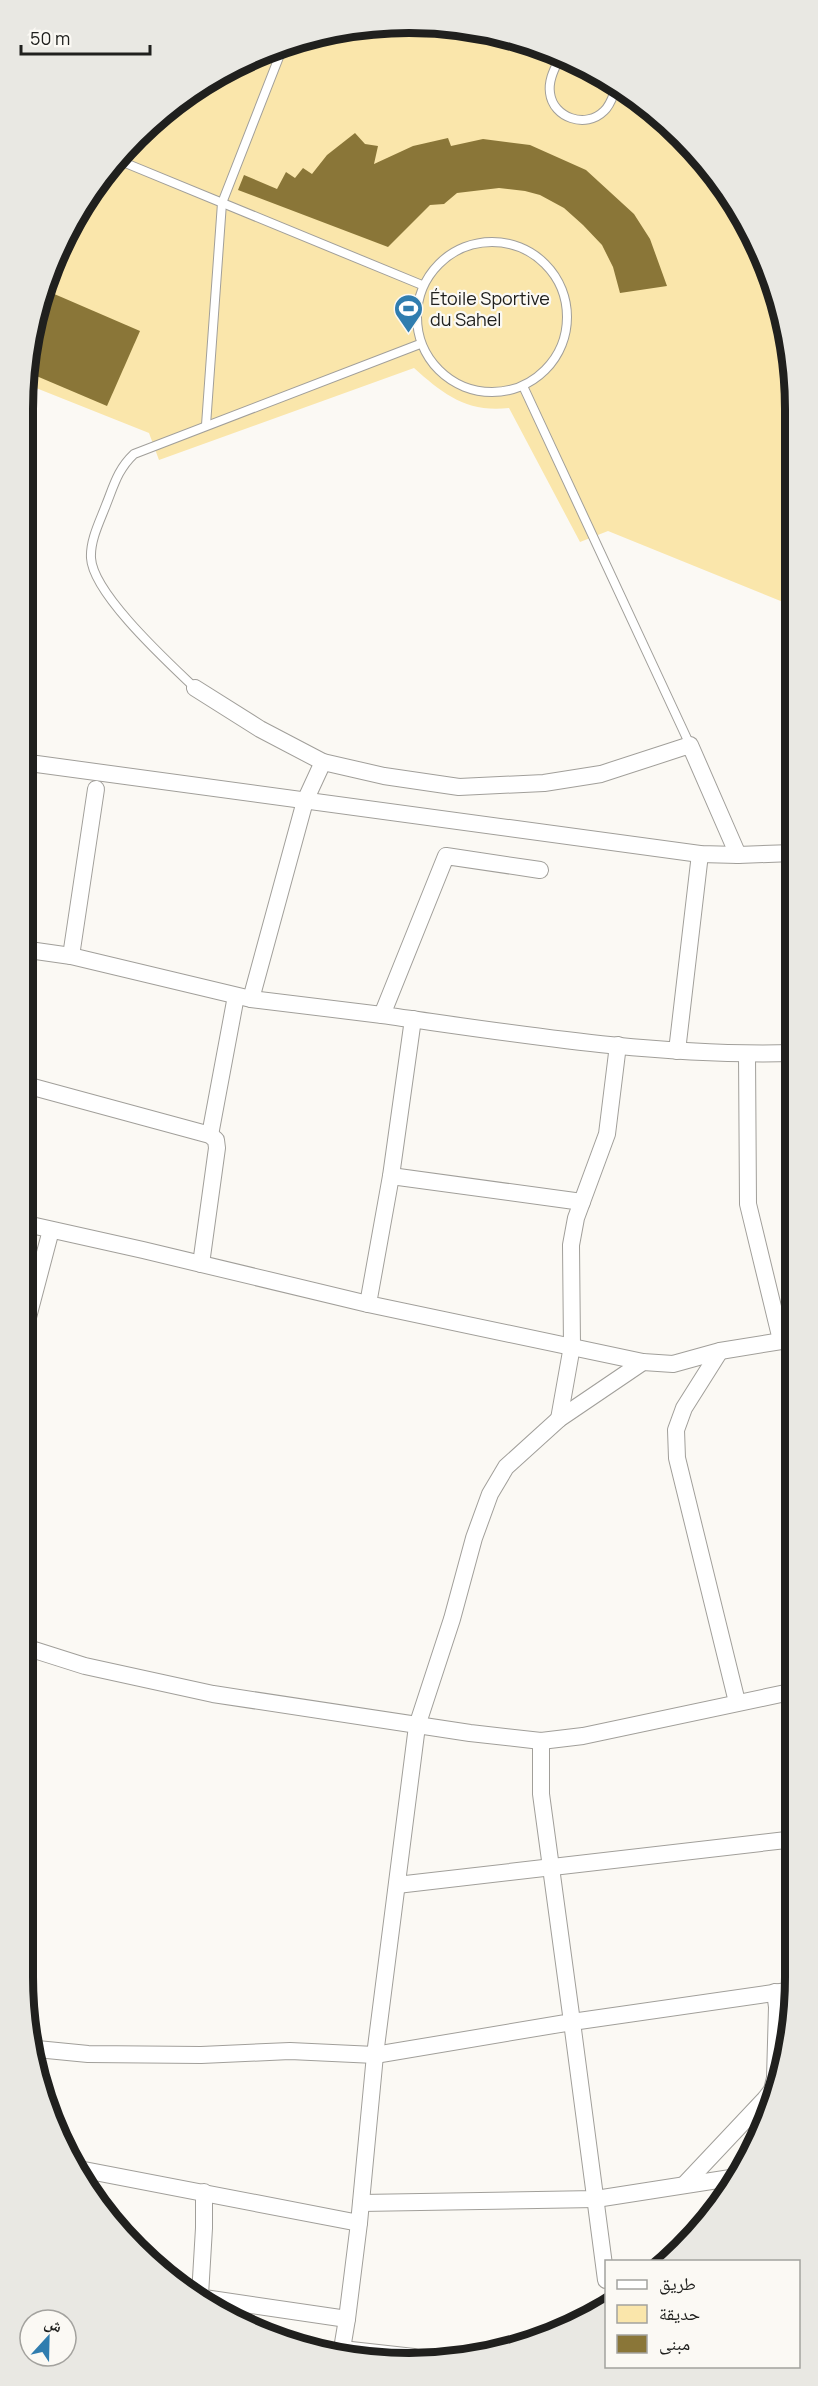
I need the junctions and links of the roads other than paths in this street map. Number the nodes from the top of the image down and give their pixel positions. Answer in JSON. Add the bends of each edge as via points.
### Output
{"nodes":[{"id":1,"x":279,"y":56,"type":"edge"},
{"id":2,"x":557,"y":64,"type":"edge"},
{"id":3,"x":614,"y":93,"type":"edge"},
{"id":4,"x":125,"y":163,"type":"edge"},
{"id":5,"x":222,"y":203,"type":"junction"},
{"id":6,"x":422,"y":285,"type":"junction"},
{"id":7,"x":420,"y":344,"type":"junction"},
{"id":8,"x":522,"y":386,"type":"junction"},
{"id":9,"x":206,"y":425,"type":"junction"},
{"id":10,"x":195,"y":688,"type":"joint"},
{"id":11,"x":690,"y":746,"type":"junction"},
{"id":12,"x":323,"y":762,"type":"junction"},
{"id":13,"x":33,"y":764,"type":"edge"},
{"id":14,"x":96,"y":789,"type":"dead end"},
{"id":15,"x":305,"y":801,"type":"junction"},
{"id":16,"x":785,"y":853,"type":"edge"},
{"id":17,"x":700,"y":854,"type":"junction"},
{"id":18,"x":738,"y":855,"type":"junction"},
{"id":19,"x":540,"y":870,"type":"dead end"},
{"id":20,"x":33,"y":951,"type":"edge"},
{"id":21,"x":71,"y":956,"type":"junction"},
{"id":22,"x":243,"y":998,"type":"junction"},
{"id":23,"x":382,"y":1014,"type":"junction"},
{"id":24,"x":413,"y":1019,"type":"junction"},
{"id":25,"x":618,"y":1045,"type":"junction"},
{"id":26,"x":677,"y":1051,"type":"junction"},
{"id":27,"x":785,"y":1053,"type":"edge"},
{"id":28,"x":747,"y":1054,"type":"junction"},
{"id":29,"x":33,"y":1087,"type":"edge"},
{"id":30,"x":210,"y":1135,"type":"junction"},
{"id":31,"x":391,"y":1176,"type":"junction"},
{"id":32,"x":582,"y":1202,"type":"junction"},
{"id":33,"x":33,"y":1226,"type":"edge"},
{"id":34,"x":51,"y":1230,"type":"junction"},
{"id":35,"x":201,"y":1264,"type":"junction"},
{"id":36,"x":33,"y":1298,"type":"edge"},
{"id":37,"x":368,"y":1304,"type":"junction"},
{"id":38,"x":785,"y":1330,"type":"edge"},
{"id":39,"x":785,"y":1340,"type":"edge"},
{"id":40,"x":572,"y":1346,"type":"junction"},
{"id":41,"x":720,"y":1351,"type":"junction"},
{"id":42,"x":643,"y":1362,"type":"junction"},
{"id":43,"x":559,"y":1419,"type":"junction"},
{"id":44,"x":33,"y":1649,"type":"edge"},
{"id":45,"x":785,"y":1693,"type":"edge"},
{"id":46,"x":737,"y":1702,"type":"junction"},
{"id":47,"x":417,"y":1726,"type":"junction"},
{"id":48,"x":541,"y":1741,"type":"junction"},
{"id":49,"x":785,"y":1840,"type":"edge"},
{"id":50,"x":552,"y":1867,"type":"junction"},
{"id":51,"x":397,"y":1884,"type":"junction"},
{"id":52,"x":784,"y":1991,"type":"edge"},
{"id":53,"x":775,"y":1992,"type":"junction"},
{"id":54,"x":572,"y":2022,"type":"junction"},
{"id":55,"x":40,"y":2049,"type":"edge"},
{"id":56,"x":375,"y":2055,"type":"junction"},
{"id":57,"x":776,"y":2060,"type":"edge"},
{"id":58,"x":764,"y":2100,"type":"edge"},
{"id":59,"x":86,"y":2170,"type":"edge"},
{"id":60,"x":727,"y":2179,"type":"edge"},
{"id":61,"x":684,"y":2185,"type":"junction"},
{"id":62,"x":204,"y":2192,"type":"junction"},
{"id":63,"x":596,"y":2199,"type":"junction"},
{"id":64,"x":361,"y":2203,"type":"junction"},
{"id":65,"x":358,"y":2223,"type":"junction"},
{"id":66,"x":605,"y":2272,"type":"edge"},
{"id":67,"x":200,"y":2290,"type":"edge"},
{"id":68,"x":216,"y":2300,"type":"edge"},
{"id":69,"x":347,"y":2319,"type":"junction"},
{"id":70,"x":342,"y":2347,"type":"edge"}],
"edges":[{"from":1,"to":5,"type":"lane"},
{"from":2,"to":3,"type":"lane","via":[[550,93],[553,103],[568,117],[596,117]]},
{"from":4,"to":5,"type":"lane"},
{"from":5,"to":6,"type":"lane"},
{"from":5,"to":9,"type":"lane"},
{"from":6,"to":7,"type":"lane","via":[[415,314]]},
{"from":6,"to":8,"type":"lane","via":[[439,261],[464,245],[494,240],[523,247],[547,264],[563,289],[568,319],[561,348],[544,372]]},
{"from":7,"to":8,"type":"lane","via":[[436,369],[461,386],[490,393]]},
{"from":7,"to":9,"type":"lane"},
{"from":8,"to":11,"type":"lane"},
{"from":9,"to":10,"type":"lane","via":[[134,454],[122,465],[94,537],[91,556],[94,572],[111,597],[147,641]]},
{"from":10,"to":12,"type":"street"},
{"from":11,"to":12,"type":"street","via":[[601,774],[544,783],[459,787]]},
{"from":11,"to":18,"type":"street"},
{"from":12,"to":15,"type":"street"},
{"from":13,"to":15,"type":"street"},
{"from":14,"to":21,"type":"street"},
{"from":15,"to":17,"type":"street"},
{"from":15,"to":22,"type":"street"},
{"from":16,"to":18,"type":"street"},
{"from":17,"to":18,"type":"street"},
{"from":17,"to":26,"type":"street"},
{"from":19,"to":23,"type":"street","via":[[446,856]]},
{"from":20,"to":21,"type":"street"},
{"from":21,"to":22,"type":"street"},
{"from":22,"to":23,"type":"street"},
{"from":22,"to":30,"type":"street"},
{"from":23,"to":24,"type":"street"},
{"from":24,"to":25,"type":"street"},
{"from":24,"to":31,"type":"street"},
{"from":25,"to":26,"type":"street"},
{"from":25,"to":32,"type":"street","via":[[607,1134]]},
{"from":26,"to":28,"type":"street"},
{"from":27,"to":28,"type":"street"},
{"from":28,"to":38,"type":"street","via":[[748,1204]]},
{"from":29,"to":30,"type":"street"},
{"from":30,"to":35,"type":"street","via":[[217,1148]]},
{"from":31,"to":32,"type":"street"},
{"from":31,"to":37,"type":"street"},
{"from":32,"to":40,"type":"street","via":[[571,1245]]},
{"from":33,"to":34,"type":"street"},
{"from":34,"to":35,"type":"street"},
{"from":34,"to":36,"type":"street"},
{"from":35,"to":37,"type":"street"},
{"from":37,"to":40,"type":"street"},
{"from":39,"to":41,"type":"street"},
{"from":40,"to":42,"type":"street"},
{"from":40,"to":43,"type":"street"},
{"from":41,"to":42,"type":"street","via":[[673,1364]]},
{"from":41,"to":46,"type":"street","via":[[684,1408],[676,1430],[677,1458]]},
{"from":42,"to":43,"type":"street"},
{"from":43,"to":47,"type":"street","via":[[506,1467],[490,1494]]},
{"from":44,"to":47,"type":"street","via":[[85,1666],[213,1694]]},
{"from":45,"to":46,"type":"street"},
{"from":46,"to":48,"type":"street","via":[[583,1736]]},
{"from":47,"to":48,"type":"street"},
{"from":47,"to":51,"type":"street"},
{"from":48,"to":50,"type":"street","via":[[541,1794]]},
{"from":49,"to":50,"type":"street"},
{"from":50,"to":51,"type":"street"},
{"from":50,"to":54,"type":"street"},
{"from":51,"to":56,"type":"street"},
{"from":52,"to":53,"type":"street"},
{"from":53,"to":54,"type":"street"},
{"from":53,"to":57,"type":"street"},
{"from":54,"to":56,"type":"street"},
{"from":54,"to":63,"type":"street"},
{"from":55,"to":56,"type":"street","via":[[88,2054],[290,2051]]},
{"from":56,"to":64,"type":"street"},
{"from":58,"to":61,"type":"street"},
{"from":59,"to":62,"type":"street"},
{"from":60,"to":61,"type":"street"},
{"from":61,"to":63,"type":"street"},
{"from":62,"to":65,"type":"street"},
{"from":62,"to":67,"type":"street"},
{"from":63,"to":64,"type":"street"},
{"from":63,"to":66,"type":"street"},
{"from":64,"to":65,"type":"street"},
{"from":65,"to":69,"type":"street"},
{"from":68,"to":69,"type":"street"},
{"from":69,"to":70,"type":"street"}]}
